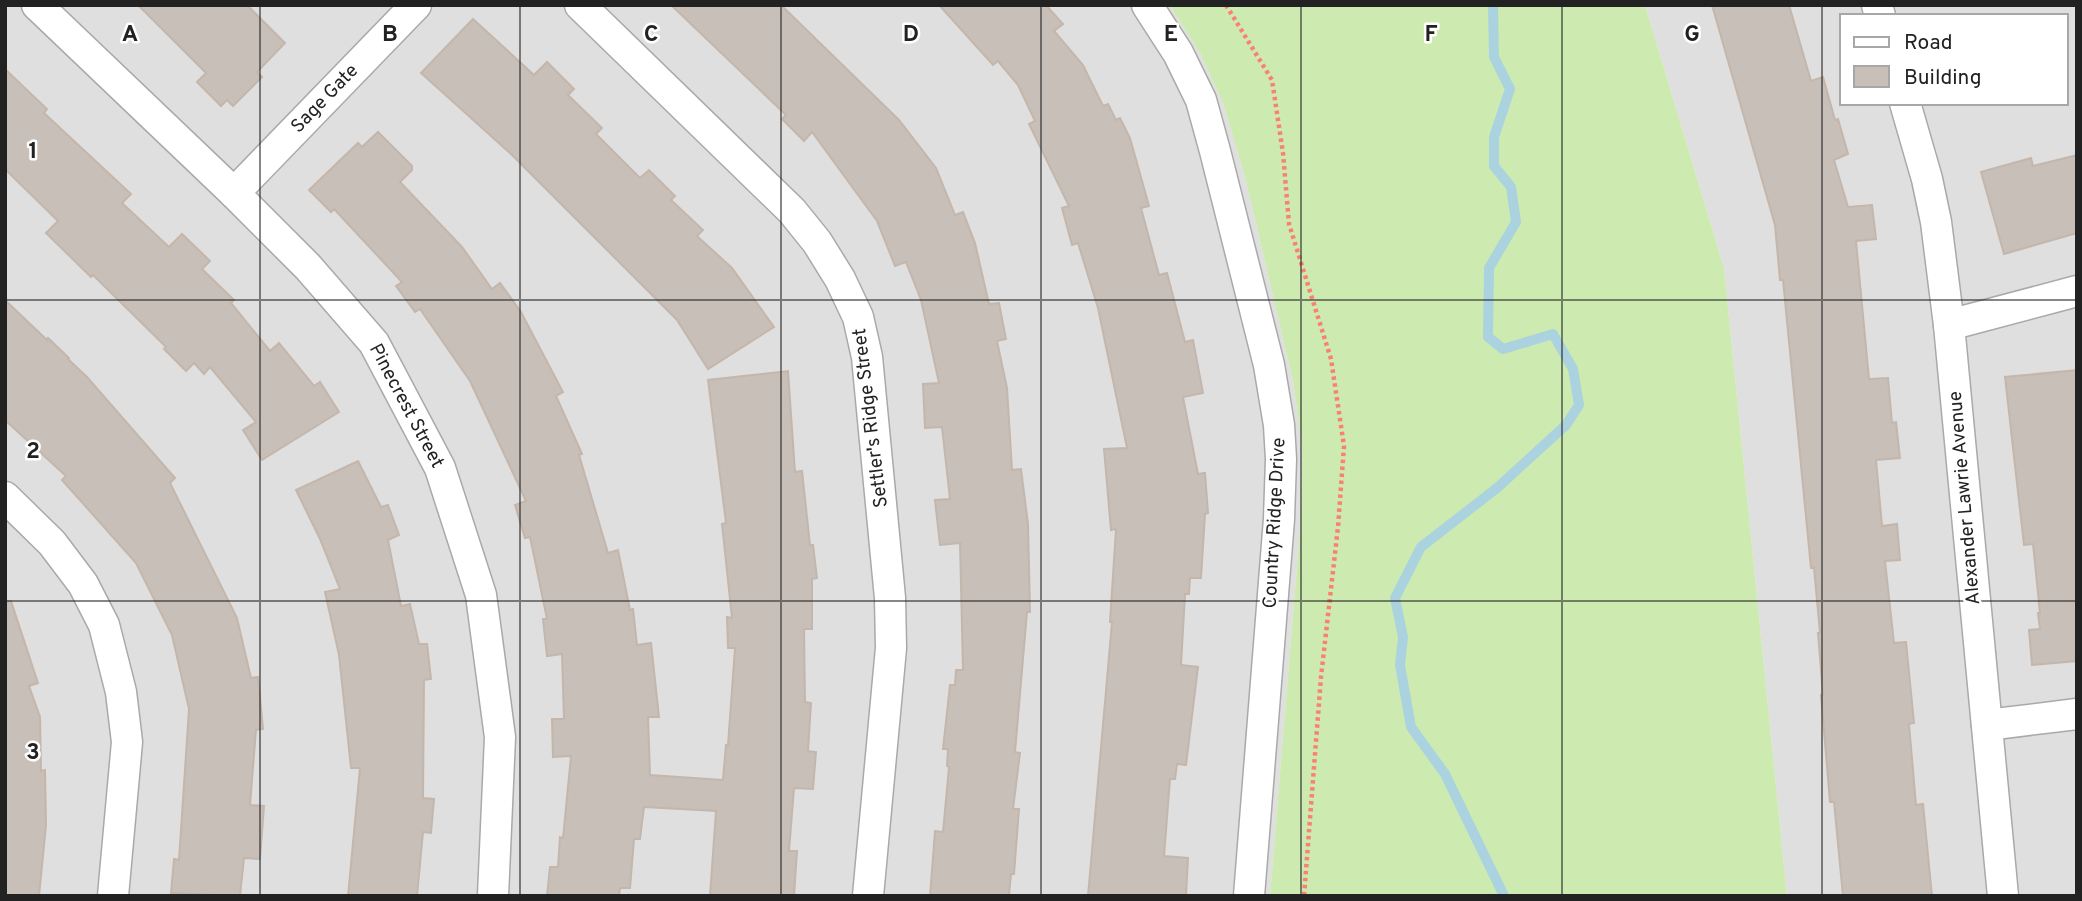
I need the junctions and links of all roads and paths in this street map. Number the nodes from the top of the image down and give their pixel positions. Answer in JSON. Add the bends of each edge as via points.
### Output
{"nodes":[{"id":1,"x":37,"y":5,"type":"edge"},
{"id":2,"x":416,"y":5,"type":"edge"},
{"id":3,"x":580,"y":5,"type":"edge"},
{"id":4,"x":1147,"y":5,"type":"edge"},
{"id":5,"x":1906,"y":105,"type":"edge"},
{"id":6,"x":234,"y":193,"type":"junction"},
{"id":7,"x":2077,"y":291,"type":"edge"},
{"id":8,"x":1949,"y":325,"type":"junction"},
{"id":9,"x":5,"y":496,"type":"edge"},
{"id":10,"x":2077,"y":714,"type":"edge"},
{"id":11,"x":1987,"y":725,"type":"junction"},
{"id":12,"x":113,"y":896,"type":"edge"},
{"id":13,"x":493,"y":896,"type":"edge"},
{"id":14,"x":868,"y":896,"type":"edge"},
{"id":15,"x":1249,"y":896,"type":"edge"},
{"id":16,"x":2003,"y":896,"type":"edge"}],
"edges":[{"from":1,"to":6,"type":"street","name":"Pinecrest Street"},
{"from":2,"to":6,"type":"street","name":"Sage Gate"},
{"from":3,"to":14,"type":"street","name":"Settler's Ridge Street","via":[[792,211],[828,261],[858,317],[867,357],[891,648]]},
{"from":4,"to":15,"type":"street","name":"Country Ridge Drive","via":[[1201,100],[1269,365],[1279,425],[1279,519]]},
{"from":5,"to":8,"type":"street","name":"Alexander Lawrie Avenue","via":[[1932,200]]},
{"from":6,"to":13,"type":"street","name":"Pinecrest Street","via":[[374,343],[440,468],[481,595],[500,737]]},
{"from":7,"to":8,"type":"street"},
{"from":8,"to":11,"type":"street","name":"Alexander Lawrie Avenue"},
{"from":9,"to":12,"type":"street","via":[[52,543],[83,584],[104,625],[121,692],[127,742]]},
{"from":10,"to":11,"type":"street"},
{"from":11,"to":16,"type":"street","name":"Alexander Lawrie Avenue"}]}
